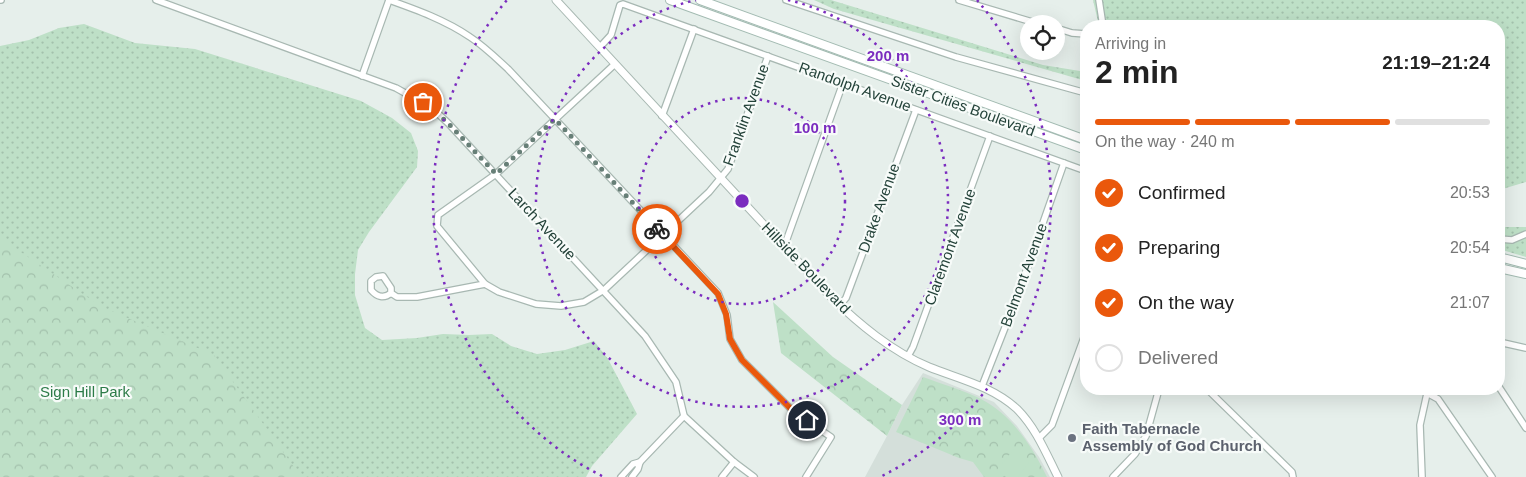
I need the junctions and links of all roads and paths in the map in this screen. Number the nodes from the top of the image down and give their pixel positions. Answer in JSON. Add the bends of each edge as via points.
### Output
{"nodes":[{"id":1,"x":156,"y":0,"type":"edge"},
{"id":2,"x":389,"y":0,"type":"edge"},
{"id":3,"x":556,"y":0,"type":"edge"},
{"id":4,"x":670,"y":0,"type":"edge"},
{"id":5,"x":700,"y":0,"type":"edge"},
{"id":6,"x":786,"y":0,"type":"edge"},
{"id":7,"x":959,"y":0,"type":"edge"},
{"id":8,"x":1099,"y":0,"type":"edge"},
{"id":9,"x":799,"y":2,"type":"edge"},
{"id":10,"x":1020,"y":18,"type":"edge"},
{"id":11,"x":1102,"y":20,"type":"edge"},
{"id":12,"x":694,"y":30,"type":"junction"},
{"id":13,"x":1065,"y":31,"type":"edge"},
{"id":14,"x":1080,"y":34,"type":"edge"},
{"id":15,"x":600,"y":48,"type":"junction"},
{"id":16,"x":768,"y":56,"type":"junction"},
{"id":17,"x":615,"y":64,"type":"junction"},
{"id":18,"x":362,"y":76,"type":"junction"},
{"id":19,"x":842,"y":83,"type":"junction"},
{"id":20,"x":1080,"y":91,"type":"edge"},
{"id":21,"x":916,"y":110,"type":"junction"},
{"id":22,"x":662,"y":116,"type":"junction"},
{"id":23,"x":555,"y":119,"type":"junction"},
{"id":24,"x":990,"y":136,"type":"junction"},
{"id":25,"x":1080,"y":138,"type":"edge"},
{"id":26,"x":1080,"y":148,"type":"edge"},
{"id":27,"x":1064,"y":163,"type":"junction"},
{"id":28,"x":1080,"y":169,"type":"edge"},
{"id":29,"x":496,"y":174,"type":"junction"},
{"id":30,"x":722,"y":179,"type":"junction"},
{"id":31,"x":1526,"y":234,"type":"edge"},
{"id":32,"x":663,"y":235,"type":"junction"},
{"id":33,"x":1505,"y":239,"type":"edge"},
{"id":34,"x":784,"y":247,"type":"junction"},
{"id":35,"x":1505,"y":259,"type":"edge"},
{"id":36,"x":1526,"y":264,"type":"edge"},
{"id":37,"x":1505,"y":269,"type":"edge"},
{"id":38,"x":1526,"y":274,"type":"edge"},
{"id":39,"x":486,"y":284,"type":"junction"},
{"id":40,"x":604,"y":290,"type":"junction"},
{"id":41,"x":391,"y":293,"type":"dead end"},
{"id":42,"x":840,"y":305,"type":"junction"},
{"id":43,"x":1505,"y":343,"type":"edge"},
{"id":44,"x":1080,"y":348,"type":"edge"},
{"id":45,"x":1526,"y":348,"type":"edge"},
{"id":46,"x":908,"y":356,"type":"junction"},
{"id":47,"x":982,"y":386,"type":"junction"},
{"id":48,"x":1157,"y":395,"type":"edge"},
{"id":49,"x":1213,"y":395,"type":"edge"},
{"id":50,"x":1427,"y":395,"type":"edge"},
{"id":51,"x":1433,"y":395,"type":"edge"},
{"id":52,"x":1504,"y":395,"type":"edge"},
{"id":53,"x":684,"y":416,"type":"junction"},
{"id":54,"x":1525,"y":426,"type":"edge"},
{"id":55,"x":1039,"y":438,"type":"junction"},
{"id":56,"x":640,"y":462,"type":"junction"},
{"id":57,"x":734,"y":462,"type":"junction"},
{"id":58,"x":621,"y":477,"type":"edge"},
{"id":59,"x":632,"y":477,"type":"edge"},
{"id":60,"x":722,"y":477,"type":"edge"},
{"id":61,"x":754,"y":477,"type":"edge"},
{"id":62,"x":806,"y":477,"type":"edge"},
{"id":63,"x":1058,"y":477,"type":"edge"},
{"id":64,"x":1113,"y":477,"type":"edge"},
{"id":65,"x":1293,"y":477,"type":"edge"},
{"id":66,"x":1422,"y":477,"type":"edge"},
{"id":67,"x":1492,"y":477,"type":"edge"}],
"edges":[{"from":1,"to":18,"type":"street","name":"Larch Avenue"},
{"from":2,"to":18,"type":"street"},
{"from":2,"to":23,"type":"street","via":[[429,15],[470,36],[508,69]]},
{"from":3,"to":15,"type":"street","name":"Hillside Boulevard"},
{"from":4,"to":26,"type":"main road","name":"Sister Cities Boulevard"},
{"from":5,"to":25,"type":"main road","name":"Sister Cities Boulevard"},
{"from":6,"to":9,"type":"street"},
{"from":7,"to":10,"type":"street"},
{"from":8,"to":11,"type":"street"},
{"from":9,"to":20,"type":"street","via":[[956,57]]},
{"from":12,"to":15,"type":"street","name":"Randolph Avenue","via":[[623,4],[611,35]]},
{"from":12,"to":16,"type":"street","name":"Randolph Avenue"},
{"from":12,"to":22,"type":"street"},
{"from":13,"to":14,"type":"street"},
{"from":15,"to":17,"type":"street","name":"Hillside Boulevard"},
{"from":16,"to":19,"type":"street","name":"Randolph Avenue"},
{"from":16,"to":30,"type":"street","name":"Franklin Avenue","via":[[732,161]]},
{"from":17,"to":22,"type":"street","name":"Hillside Boulevard"},
{"from":17,"to":23,"type":"street"},
{"from":18,"to":29,"type":"street","name":"Larch Avenue","via":[[396,88],[432,108]]},
{"from":19,"to":21,"type":"street","name":"Randolph Avenue"},
{"from":19,"to":34,"type":"street"},
{"from":21,"to":24,"type":"street","name":"Randolph Avenue"},
{"from":21,"to":42,"type":"street","name":"Drake Avenue","via":[[846,298]]},
{"from":22,"to":30,"type":"street","name":"Hillside Boulevard"},
{"from":23,"to":29,"type":"street"},
{"from":23,"to":32,"type":"street"},
{"from":24,"to":27,"type":"street","name":"Randolph Avenue"},
{"from":24,"to":46,"type":"street","name":"Claremont Avenue"},
{"from":27,"to":28,"type":"street","name":"Randolph Avenue"},
{"from":27,"to":47,"type":"street","name":"Belmont Avenue"},
{"from":29,"to":39,"type":"street","via":[[438,215],[437,226]]},
{"from":29,"to":40,"type":"street","name":"Larch Avenue"},
{"from":30,"to":32,"type":"street","name":"Franklin Avenue"},
{"from":30,"to":34,"type":"street","name":"Hillside Boulevard"},
{"from":31,"to":33,"type":"street"},
{"from":32,"to":40,"type":"street","name":"Franklin Avenue"},
{"from":32,"to":62,"type":"street","via":[[718,294],[726,314],[730,339],[742,360],[794,412],[831,437]]},
{"from":34,"to":42,"type":"street","name":"Hillside Boulevard"},
{"from":35,"to":36,"type":"main road"},
{"from":37,"to":38,"type":"main road"},
{"from":39,"to":40,"type":"street","name":"Franklin Avenue","via":[[499,292],[536,304],[561,306],[584,302]]},
{"from":39,"to":41,"type":"street","via":[[417,298],[397,297]]},
{"from":40,"to":53,"type":"street","name":"Larch Avenue","via":[[645,336],[676,382]]},
{"from":42,"to":46,"type":"street","name":"Hillside Boulevard"},
{"from":43,"to":45,"type":"street"},
{"from":44,"to":55,"type":"street","via":[[1052,425]]},
{"from":46,"to":47,"type":"street","name":"Hillside Boulevard"},
{"from":47,"to":55,"type":"street","name":"Hillside Boulevard","via":[[1016,409]]},
{"from":48,"to":64,"type":"street","via":[[1146,436],[1135,454]]},
{"from":49,"to":65,"type":"street","via":[[1292,472]]},
{"from":50,"to":66,"type":"street","via":[[1420,425]]},
{"from":51,"to":67,"type":"street"},
{"from":52,"to":54,"type":"street"},
{"from":53,"to":56,"type":"street"},
{"from":53,"to":57,"type":"street"},
{"from":55,"to":63,"type":"street","name":"Hillside Boulevard"},
{"from":56,"to":58,"type":"street","via":[[633,464]]},
{"from":56,"to":59,"type":"street"},
{"from":57,"to":60,"type":"street"},
{"from":57,"to":61,"type":"street"}]}
